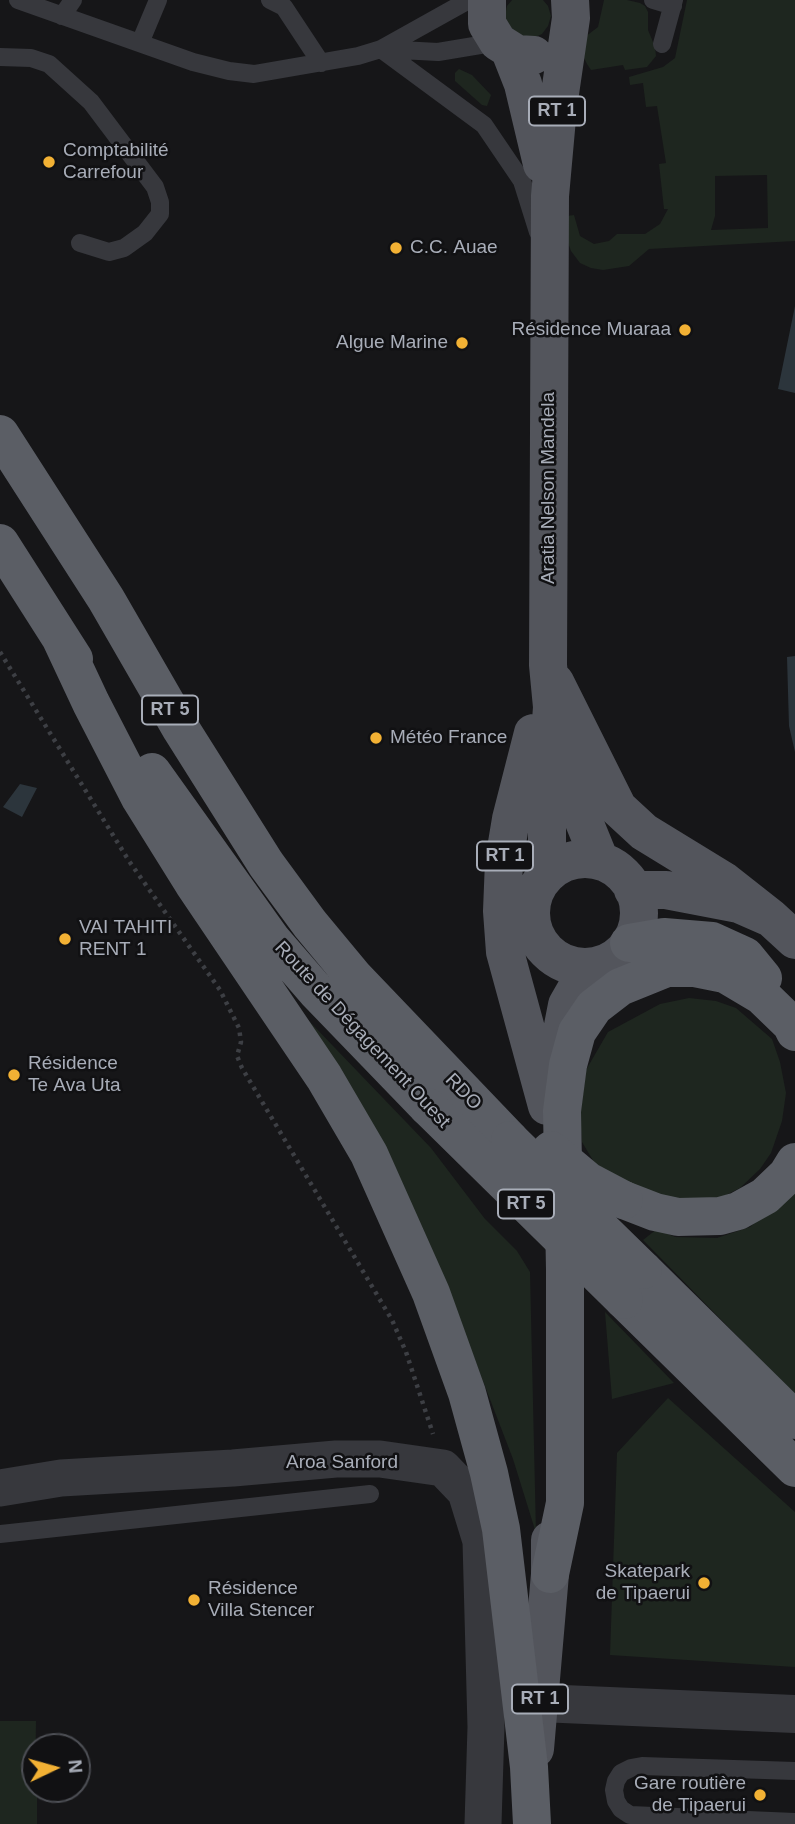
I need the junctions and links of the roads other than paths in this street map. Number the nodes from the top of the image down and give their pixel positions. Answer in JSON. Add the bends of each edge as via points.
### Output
{"nodes":[{"id":1,"x":18,"y":0,"type":"edge"},
{"id":2,"x":73,"y":0,"type":"edge"},
{"id":3,"x":158,"y":0,"type":"edge"},
{"id":4,"x":270,"y":0,"type":"edge"},
{"id":5,"x":469,"y":0,"type":"edge"},
{"id":6,"x":487,"y":0,"type":"edge"},
{"id":7,"x":653,"y":0,"type":"edge"},
{"id":8,"x":673,"y":3,"type":"edge"},
{"id":9,"x":571,"y":7,"type":"edge"},
{"id":10,"x":62,"y":16,"type":"junction"},
{"id":11,"x":140,"y":43,"type":"junction"},
{"id":12,"x":662,"y":44,"type":"dead end"},
{"id":13,"x":504,"y":47,"type":"junction"},
{"id":14,"x":381,"y":49,"type":"junction"},
{"id":15,"x":0,"y":57,"type":"edge"},
{"id":16,"x":321,"y":63,"type":"junction"},
{"id":17,"x":550,"y":197,"type":"junction"},
{"id":18,"x":80,"y":243,"type":"dead end"},
{"id":19,"x":551,"y":268,"type":"junction"},
{"id":20,"x":0,"y":434,"type":"edge"},
{"id":21,"x":0,"y":543,"type":"edge"},
{"id":22,"x":548,"y":604,"type":"junction"},
{"id":23,"x":61,"y":639,"type":"junction"},
{"id":24,"x":549,"y":669,"type":"junction"},
{"id":25,"x":552,"y":707,"type":"junction"},
{"id":26,"x":600,"y":862,"type":"junction"},
{"id":27,"x":547,"y":874,"type":"junction"},
{"id":28,"x":633,"y":890,"type":"junction"},
{"id":29,"x":783,"y":929,"type":"edge"},
{"id":30,"x":629,"y":943,"type":"junction"},
{"id":31,"x":550,"y":954,"type":"junction"},
{"id":32,"x":596,"y":966,"type":"junction"},
{"id":33,"x":789,"y":1024,"type":"edge"},
{"id":34,"x":527,"y":1124,"type":"junction"},
{"id":35,"x":795,"y":1162,"type":"edge"},
{"id":36,"x":633,"y":1285,"type":"junction"},
{"id":37,"x":795,"y":1420,"type":"edge"},
{"id":38,"x":795,"y":1468,"type":"edge"},
{"id":39,"x":0,"y":1488,"type":"edge"},
{"id":40,"x":370,"y":1494,"type":"dead end"},
{"id":41,"x":0,"y":1534,"type":"edge"},
{"id":42,"x":550,"y":1574,"type":"junction"},
{"id":43,"x":540,"y":1703,"type":"junction"},
{"id":44,"x":795,"y":1714,"type":"edge"},
{"id":45,"x":795,"y":1771,"type":"edge"},
{"id":46,"x":795,"y":1822,"type":"edge"},
{"id":47,"x":483,"y":1824,"type":"edge"},
{"id":48,"x":532,"y":1824,"type":"edge"}],
"edges":[{"from":1,"to":10,"type":"lane"},
{"from":2,"to":10,"type":"lane"},
{"from":3,"to":11,"type":"lane"},
{"from":4,"to":16,"type":"lane","via":[[284,7]]},
{"from":5,"to":14,"type":"lane"},
{"from":6,"to":13,"type":"main road","number":"RT 1","via":[[487,24]]},
{"from":7,"to":8,"type":"lane"},
{"from":8,"to":12,"type":"lane"},
{"from":9,"to":13,"type":"main road","number":"RT 1","via":[[555,46],[541,54],[525,55]]},
{"from":9,"to":17,"type":"main road","number":"RT 1"},
{"from":10,"to":11,"type":"lane"},
{"from":11,"to":16,"type":"lane","via":[[193,62],[254,74]]},
{"from":13,"to":14,"type":"lane","via":[[438,52]]},
{"from":13,"to":17,"type":"main road","number":"RT 1","via":[[523,84]]},
{"from":14,"to":16,"type":"lane"},
{"from":14,"to":19,"type":"lane","via":[[484,125],[522,181]]},
{"from":15,"to":18,"type":"lane","via":[[49,64],[91,102],[155,187],[160,214],[145,233],[109,252]]},
{"from":17,"to":19,"type":"main road","number":"RT 1"},
{"from":19,"to":22,"type":"main road","name":"Aratia Nelson Mandela","number":"RT 1"},
{"from":20,"to":34,"type":"highway","name":"Route de Dégagement Ouest","number":"RT 5","via":[[266,864],[310,924],[417,1044]]},
{"from":21,"to":23,"type":"highway","name":"Route de Dégagement Ouest","number":"RT 5"},
{"from":22,"to":24,"type":"main road","name":"Aratia Nelson Mandela","number":"RT 1"},
{"from":22,"to":34,"type":"main road","number":"RT 1","via":[[537,719],[504,861],[505,952]]},
{"from":23,"to":36,"type":"highway","name":"Route de Dégagement Ouest","number":"RT 5","bridge":true,"via":[[272,940],[428,1107]]},
{"from":23,"to":48,"type":"highway","via":[[140,798],[306,1048],[369,1154],[435,1304],[467,1394],[501,1529]]},
{"from":24,"to":25,"type":"main road","name":"Aratia Nelson Mandela","number":"RT 1"},
{"from":24,"to":29,"type":"main road","via":[[618,808],[644,832],[724,881]]},
{"from":25,"to":26,"type":"main road","name":"Aratia Nelson Mandela","number":"RT 1","via":[[578,807]]},
{"from":25,"to":27,"type":"main road","name":"Aratia Nelson Mandela","number":"RT 1"},
{"from":26,"to":27,"type":"main road","number":"RT 1","via":[[577,860]]},
{"from":26,"to":28,"type":"main road","via":[[620,872]]},
{"from":27,"to":31,"type":"main road","name":"Aratia Nelson Mandela","number":"RT 1","via":[[535,893],[531,915],[536,936]]},
{"from":28,"to":29,"type":"main road","via":[[666,890],[738,904]]},
{"from":28,"to":30,"type":"main road","via":[[638,914]]},
{"from":30,"to":32,"type":"main road","number":"RT 1","via":[[613,959]]},
{"from":30,"to":33,"type":"highway","via":[[664,937],[712,941],[745,956],[761,974]]},
{"from":31,"to":32,"type":"main road","via":[[569,965]]},
{"from":31,"to":34,"type":"main road","number":"RT 1"},
{"from":32,"to":34,"type":"main road","number":"RT 1","via":[[583,977],[567,1004]]},
{"from":33,"to":42,"type":"highway","via":[[762,996],[725,974],[667,968],[620,987],[594,1007],[577,1032],[562,1111],[565,1503]]},
{"from":34,"to":35,"type":"highway","bridge":true,"via":[[588,1181],[624,1200],[678,1217],[738,1211],[765,1196]]},
{"from":34,"to":36,"type":"highway","name":"Route de Dégagement Ouest","number":"RT 5","bridge":true},
{"from":34,"to":42,"type":"main road","number":"RT 1","via":[[553,1385]]},
{"from":36,"to":37,"type":"highway","name":"Route de Dégagement Ouest","number":"RT 5"},
{"from":36,"to":38,"type":"highway","name":"Route de Dégagement Ouest","number":"RT 5"},
{"from":39,"to":47,"type":"street","name":"Aroa Sanford","via":[[61,1478],[336,1459],[380,1459],[443,1468],[466,1492],[481,1541],[486,1727]]},
{"from":40,"to":41,"type":"lane"},
{"from":42,"to":43,"type":"main road","number":"RT 1"},
{"from":43,"to":44,"type":"street"},
{"from":43,"to":48,"type":"main road","number":"RT 1"},
{"from":45,"to":46,"type":"lane","via":[[642,1766],[621,1773],[614,1790],[621,1809],[630,1815]]}]}
